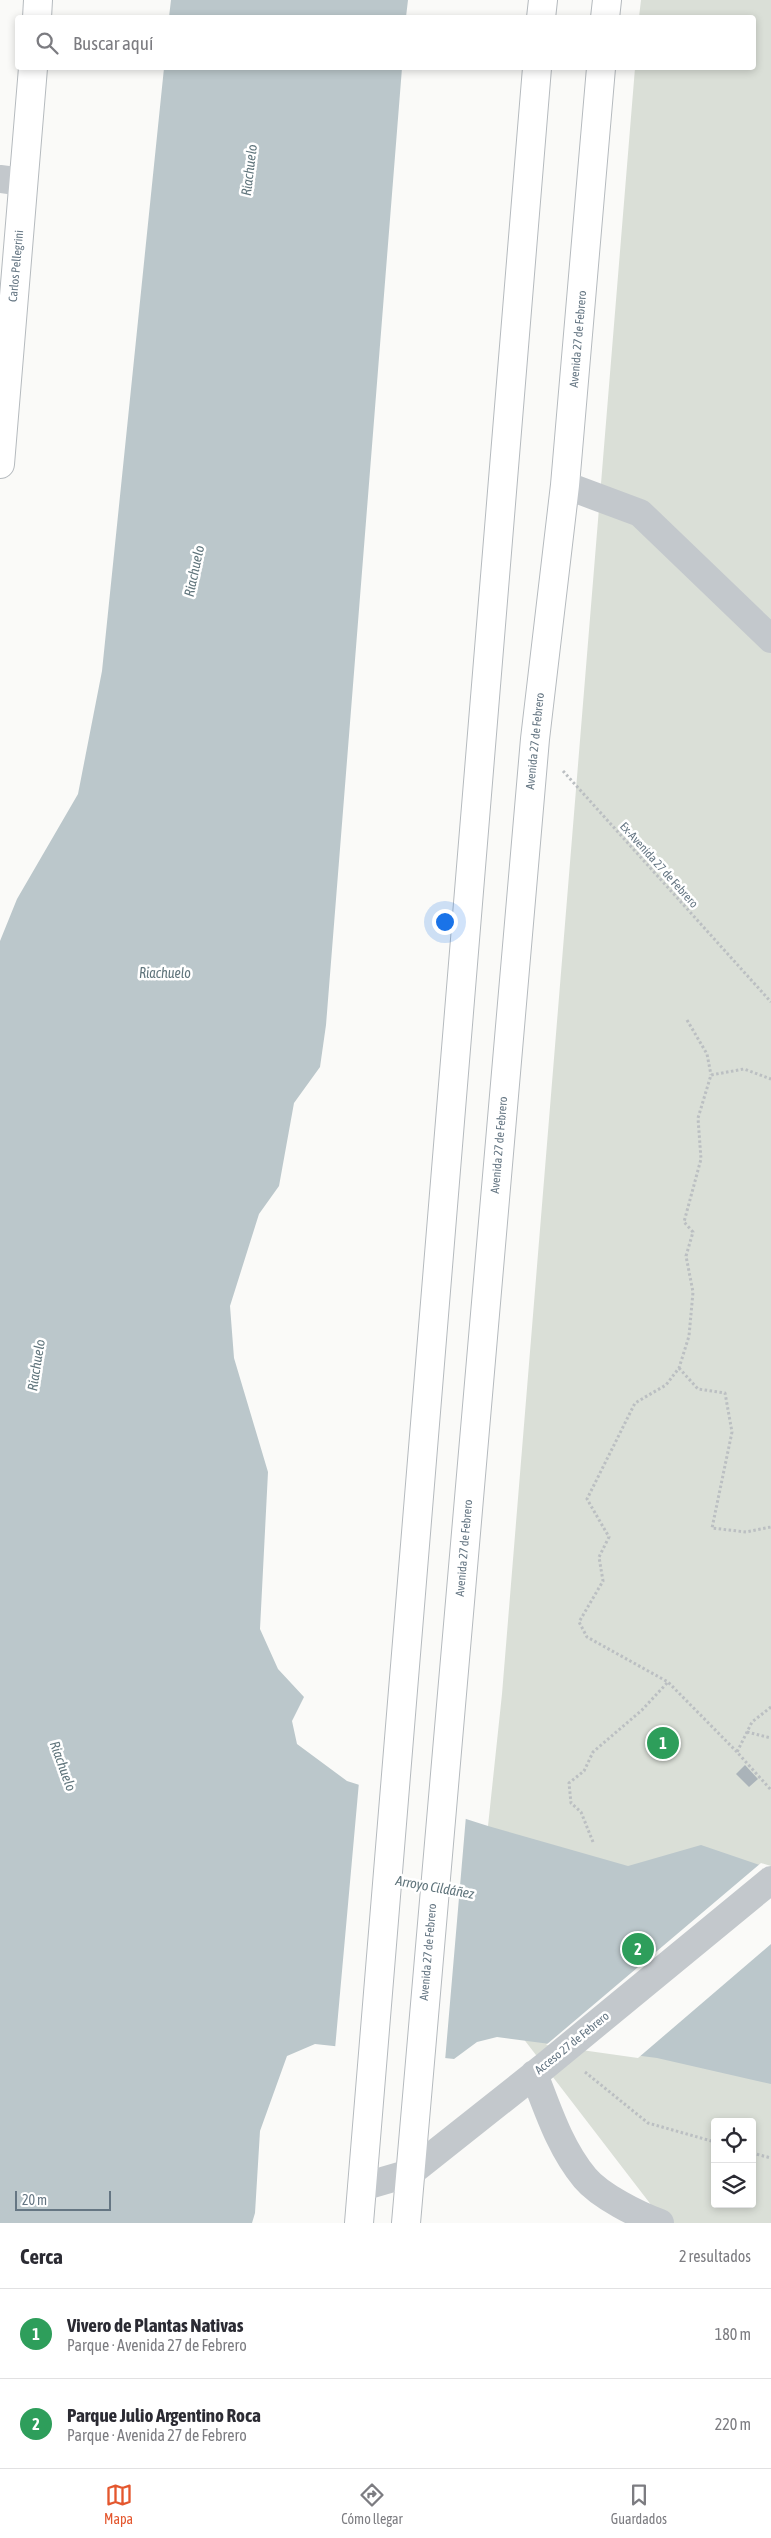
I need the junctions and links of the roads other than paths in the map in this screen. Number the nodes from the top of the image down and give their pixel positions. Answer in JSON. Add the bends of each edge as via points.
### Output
{"nodes":[{"id":1,"x":38,"y":0,"type":"edge"},
{"id":2,"x":542,"y":0,"type":"edge"},
{"id":3,"x":607,"y":0,"type":"edge"},
{"id":4,"x":37,"y":15,"type":"edge"},
{"id":5,"x":541,"y":15,"type":"edge"},
{"id":6,"x":605,"y":15,"type":"edge"},
{"id":7,"x":33,"y":70,"type":"edge"},
{"id":8,"x":537,"y":70,"type":"edge"},
{"id":9,"x":601,"y":70,"type":"edge"},
{"id":10,"x":12,"y":180,"type":"edge"},
{"id":11,"x":0,"y":464,"type":"edge"},
{"id":12,"x":565,"y":485,"type":"junction"},
{"id":13,"x":771,"y":639,"type":"edge"},
{"id":14,"x":771,"y":1880,"type":"edge"},
{"id":15,"x":534,"y":2074,"type":"junction"},
{"id":16,"x":410,"y":2173,"type":"junction"},
{"id":17,"x":362,"y":2187,"type":"junction"},
{"id":18,"x":359,"y":2223,"type":"edge"},
{"id":19,"x":406,"y":2223,"type":"edge"},
{"id":20,"x":660,"y":2223,"type":"edge"}],
"edges":[{"from":1,"to":4,"type":"main road"},
{"from":2,"to":5,"type":"main road"},
{"from":3,"to":6,"type":"main road"},
{"from":7,"to":10,"type":"main road","name":"Carlos Pellegrini"},
{"from":8,"to":17,"type":"main road"},
{"from":9,"to":12,"type":"main road","name":"Avenida 27 de Febrero"},
{"from":10,"to":11,"type":"main road","name":"Carlos Pellegrini"},
{"from":12,"to":13,"type":"lane","via":[[640,513]]},
{"from":12,"to":16,"type":"main road","name":"Avenida 27 de Febrero","via":[[535,739]]},
{"from":14,"to":15,"type":"lane","name":"Acceso 27 de Febrero"},
{"from":15,"to":16,"type":"lane","name":"Acceso 27 de Febrero"},
{"from":15,"to":20,"type":"lane","via":[[561,2142],[586,2179],[632,2213]]},
{"from":16,"to":17,"type":"lane","name":"Acceso 27 de Febrero"},
{"from":16,"to":19,"type":"main road","name":"Avenida 27 de Febrero"},
{"from":17,"to":18,"type":"main road"}]}
